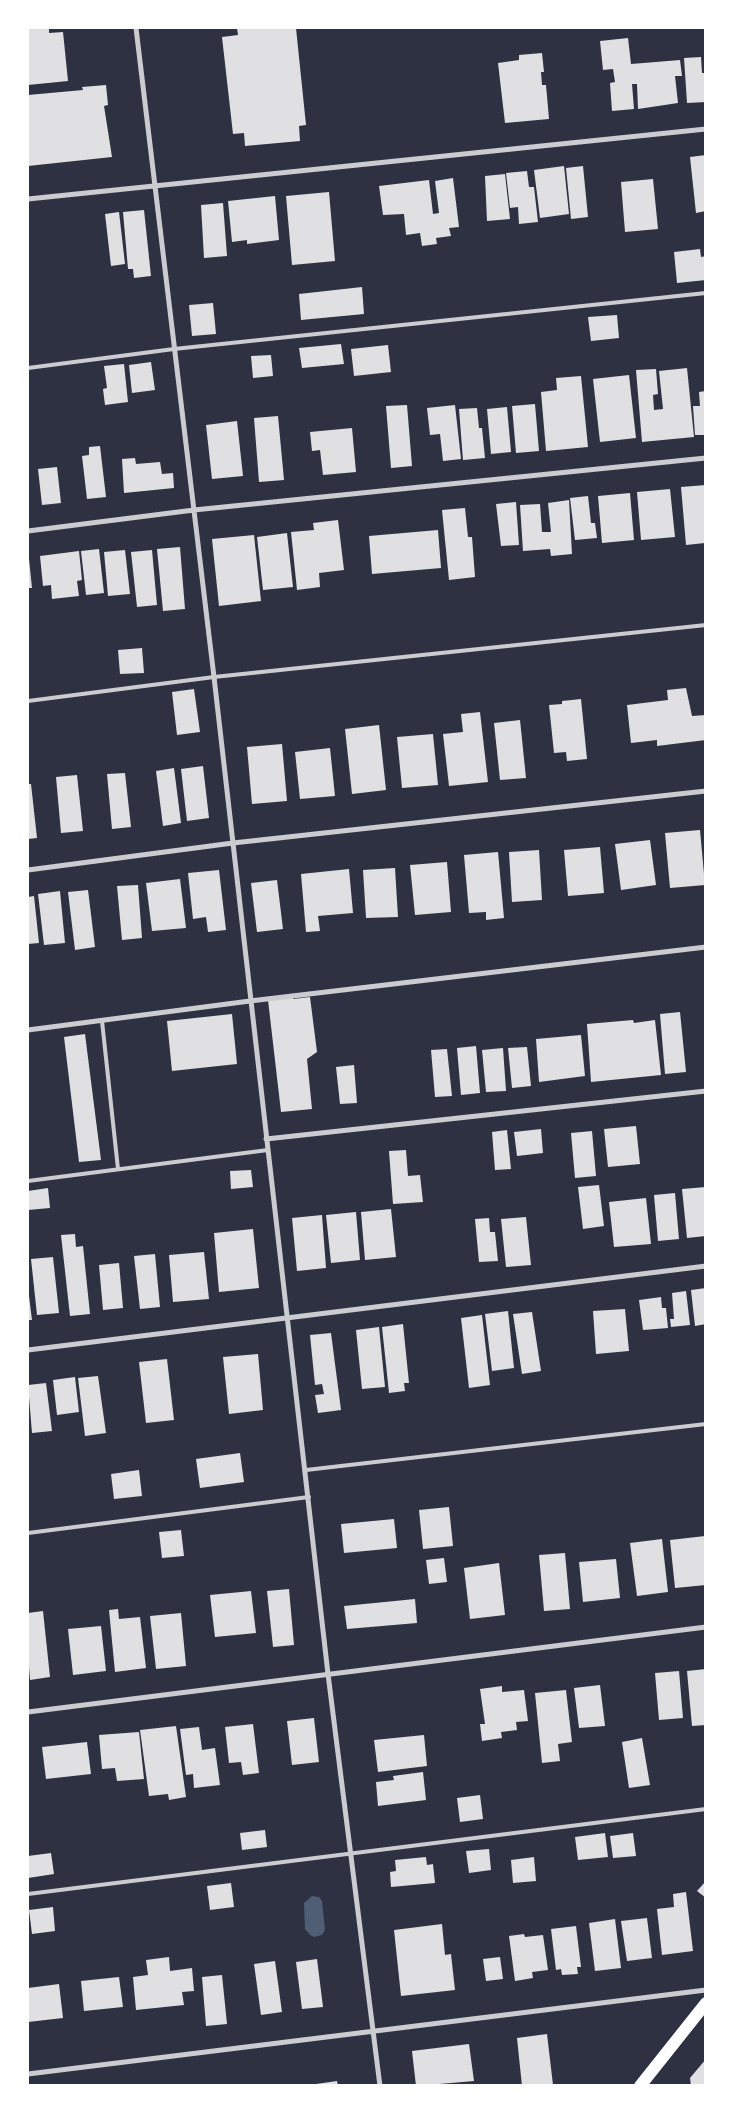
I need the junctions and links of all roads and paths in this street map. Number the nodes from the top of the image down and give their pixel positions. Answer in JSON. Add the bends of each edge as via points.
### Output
{"nodes":[{"id":1,"x":136,"y":28,"type":"edge"},
{"id":2,"x":706,"y":129,"type":"edge"},
{"id":3,"x":156,"y":186,"type":"junction"},
{"id":4,"x":28,"y":199,"type":"edge"},
{"id":5,"x":706,"y":293,"type":"edge"},
{"id":6,"x":174,"y":349,"type":"junction"},
{"id":7,"x":28,"y":368,"type":"edge"},
{"id":8,"x":706,"y":458,"type":"edge"},
{"id":9,"x":194,"y":510,"type":"junction"},
{"id":10,"x":28,"y":532,"type":"edge"},
{"id":11,"x":706,"y":625,"type":"edge"},
{"id":12,"x":214,"y":677,"type":"junction"},
{"id":13,"x":28,"y":701,"type":"edge"},
{"id":14,"x":706,"y":791,"type":"edge"},
{"id":15,"x":233,"y":843,"type":"junction"},
{"id":16,"x":28,"y":870,"type":"edge"},
{"id":17,"x":706,"y":948,"type":"edge"},
{"id":18,"x":250,"y":1001,"type":"junction"},
{"id":19,"x":102,"y":1021,"type":"junction"},
{"id":20,"x":28,"y":1030,"type":"edge"},
{"id":21,"x":706,"y":1091,"type":"edge"},
{"id":22,"x":266,"y":1139,"type":"junction"},
{"id":23,"x":268,"y":1150,"type":"junction"},
{"id":24,"x":118,"y":1169,"type":"junction"},
{"id":25,"x":28,"y":1181,"type":"edge"},
{"id":26,"x":706,"y":1266,"type":"edge"},
{"id":27,"x":289,"y":1316,"type":"junction"},
{"id":28,"x":28,"y":1350,"type":"edge"},
{"id":29,"x":706,"y":1424,"type":"edge"},
{"id":30,"x":306,"y":1470,"type":"junction"},
{"id":31,"x":309,"y":1497,"type":"junction"},
{"id":32,"x":28,"y":1534,"type":"edge"},
{"id":33,"x":706,"y":1627,"type":"edge"},
{"id":34,"x":328,"y":1674,"type":"junction"},
{"id":35,"x":28,"y":1712,"type":"edge"},
{"id":36,"x":706,"y":1809,"type":"edge"},
{"id":37,"x":350,"y":1853,"type":"junction"},
{"id":38,"x":28,"y":1894,"type":"edge"},
{"id":39,"x":706,"y":1990,"type":"edge"},
{"id":40,"x":706,"y":2003,"type":"edge"},
{"id":41,"x":374,"y":2030,"type":"junction"},
{"id":42,"x":28,"y":2074,"type":"edge"},
{"id":43,"x":380,"y":2086,"type":"edge"},
{"id":44,"x":640,"y":2086,"type":"edge"}],
"edges":[{"from":1,"to":3,"type":"street"},
{"from":2,"to":3,"type":"street"},
{"from":3,"to":4,"type":"street"},
{"from":3,"to":6,"type":"street"},
{"from":5,"to":6,"type":"lane"},
{"from":6,"to":7,"type":"lane"},
{"from":6,"to":9,"type":"street"},
{"from":8,"to":9,"type":"street"},
{"from":9,"to":10,"type":"street"},
{"from":9,"to":12,"type":"street"},
{"from":11,"to":12,"type":"lane"},
{"from":12,"to":13,"type":"lane"},
{"from":12,"to":15,"type":"street"},
{"from":14,"to":15,"type":"street"},
{"from":15,"to":16,"type":"street"},
{"from":15,"to":18,"type":"street"},
{"from":17,"to":18,"type":"street"},
{"from":18,"to":19,"type":"street"},
{"from":18,"to":22,"type":"street"},
{"from":19,"to":20,"type":"street"},
{"from":19,"to":24,"type":"lane"},
{"from":21,"to":22,"type":"street"},
{"from":22,"to":23,"type":"street"},
{"from":23,"to":24,"type":"lane"},
{"from":23,"to":27,"type":"street"},
{"from":24,"to":25,"type":"lane"},
{"from":26,"to":27,"type":"street"},
{"from":27,"to":28,"type":"street"},
{"from":27,"to":30,"type":"street"},
{"from":29,"to":30,"type":"lane"},
{"from":30,"to":31,"type":"street"},
{"from":31,"to":32,"type":"lane"},
{"from":31,"to":34,"type":"street"},
{"from":33,"to":34,"type":"street"},
{"from":34,"to":35,"type":"street"},
{"from":34,"to":37,"type":"street"},
{"from":36,"to":37,"type":"lane"},
{"from":37,"to":38,"type":"lane"},
{"from":37,"to":41,"type":"street"},
{"from":39,"to":41,"type":"street"},
{"from":40,"to":44,"type":"main road"},
{"from":41,"to":42,"type":"street"},
{"from":41,"to":43,"type":"street"}]}
